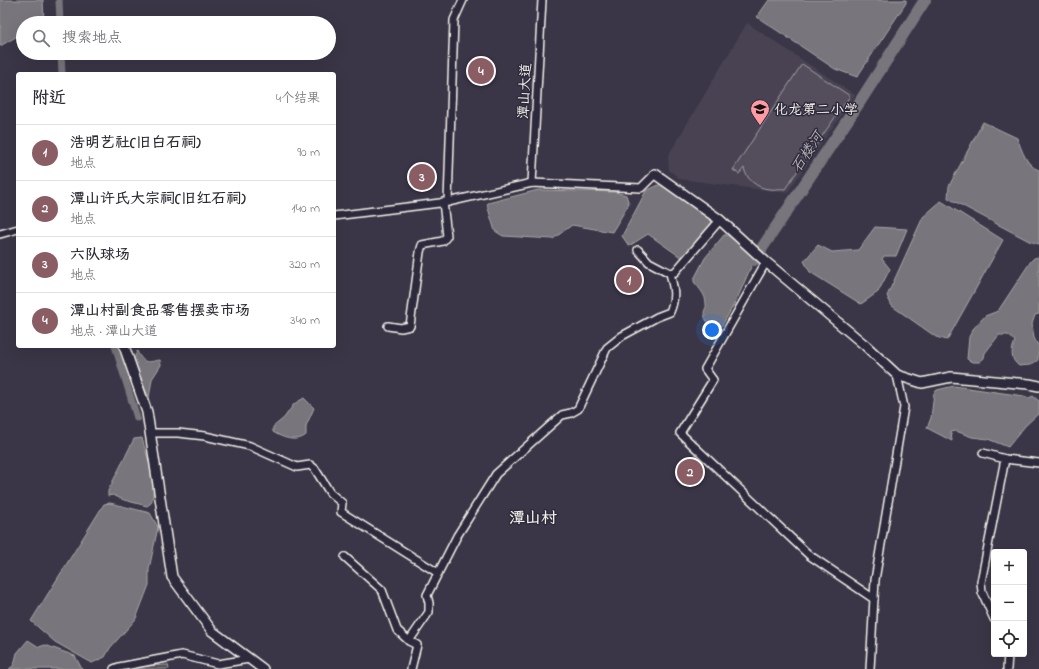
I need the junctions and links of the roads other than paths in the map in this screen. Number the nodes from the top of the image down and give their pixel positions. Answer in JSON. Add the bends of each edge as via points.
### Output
{"nodes":[{"id":1,"x":463,"y":0,"type":"edge"},
{"id":2,"x":542,"y":0,"type":"edge"},
{"id":3,"x":655,"y":174,"type":"joint"},
{"id":4,"x":532,"y":184,"type":"junction"},
{"id":5,"x":446,"y":202,"type":"junction"},
{"id":6,"x":336,"y":216,"type":"edge"},
{"id":7,"x":720,"y":220,"type":"junction"},
{"id":8,"x":16,"y":230,"type":"edge"},
{"id":9,"x":0,"y":234,"type":"edge"},
{"id":10,"x":638,"y":250,"type":"dead end"},
{"id":11,"x":764,"y":260,"type":"junction"},
{"id":12,"x":670,"y":273,"type":"junction"},
{"id":13,"x":388,"y":326,"type":"dead end"},
{"id":14,"x":125,"y":348,"type":"edge"},
{"id":15,"x":896,"y":375,"type":"junction"},
{"id":16,"x":1039,"y":386,"type":"edge"},
{"id":17,"x":150,"y":433,"type":"junction"},
{"id":18,"x":983,"y":453,"type":"dead end"},
{"id":19,"x":1005,"y":459,"type":"junction"},
{"id":20,"x":1039,"y":462,"type":"edge"},
{"id":21,"x":345,"y":557,"type":"dead end"},
{"id":22,"x":438,"y":573,"type":"junction"},
{"id":23,"x":874,"y":599,"type":"junction"},
{"id":24,"x":991,"y":612,"type":"edge"},
{"id":25,"x":409,"y":641,"type":"junction"},
{"id":26,"x":1008,"y":657,"type":"edge"},
{"id":27,"x":249,"y":659,"type":"junction"},
{"id":28,"x":114,"y":669,"type":"edge"},
{"id":29,"x":263,"y":669,"type":"edge"},
{"id":30,"x":411,"y":669,"type":"edge"},
{"id":31,"x":870,"y":669,"type":"edge"},
{"id":32,"x":1007,"y":669,"type":"edge"}],
"edges":[{"from":1,"to":5,"type":"street","via":[[454,20]]},
{"from":2,"to":4,"type":"street","name":"潭山大道"},
{"from":3,"to":4,"type":"street","via":[[640,188]]},
{"from":3,"to":7,"type":"street"},
{"from":4,"to":5,"type":"street"},
{"from":5,"to":6,"type":"street"},
{"from":5,"to":13,"type":"street","via":[[447,236],[443,241],[422,245],[410,326]]},
{"from":7,"to":11,"type":"street"},
{"from":7,"to":12,"type":"street","via":[[675,272]]},
{"from":8,"to":9,"type":"street"},
{"from":10,"to":12,"type":"street","via":[[649,262]]},
{"from":11,"to":15,"type":"street","via":[[866,346]]},
{"from":11,"to":23,"type":"street","via":[[705,369],[713,380],[680,433],[809,555]]},
{"from":12,"to":22,"type":"street","via":[[675,293],[670,312],[622,336],[608,348],[578,409],[562,415],[496,474],[457,536]]},
{"from":14,"to":17,"type":"street","via":[[147,412]]},
{"from":15,"to":16,"type":"street","via":[[922,383],[951,377]]},
{"from":15,"to":23,"type":"street","via":[[904,407]]},
{"from":17,"to":22,"type":"street","via":[[205,436],[250,446],[297,467],[310,465],[330,493],[342,503],[341,512]]},
{"from":17,"to":27,"type":"street","via":[[172,577],[212,631]]},
{"from":18,"to":19,"type":"street"},
{"from":19,"to":20,"type":"street"},
{"from":19,"to":24,"type":"street","via":[[981,582],[982,592]]},
{"from":21,"to":25,"type":"street","via":[[382,590],[397,630]]},
{"from":22,"to":25,"type":"street","via":[[427,595],[429,612]]},
{"from":23,"to":31,"type":"street"},
{"from":25,"to":30,"type":"street","via":[[418,645]]},
{"from":26,"to":32,"type":"street"},
{"from":27,"to":28,"type":"street","via":[[218,664],[182,656]]},
{"from":27,"to":29,"type":"street"}]}
